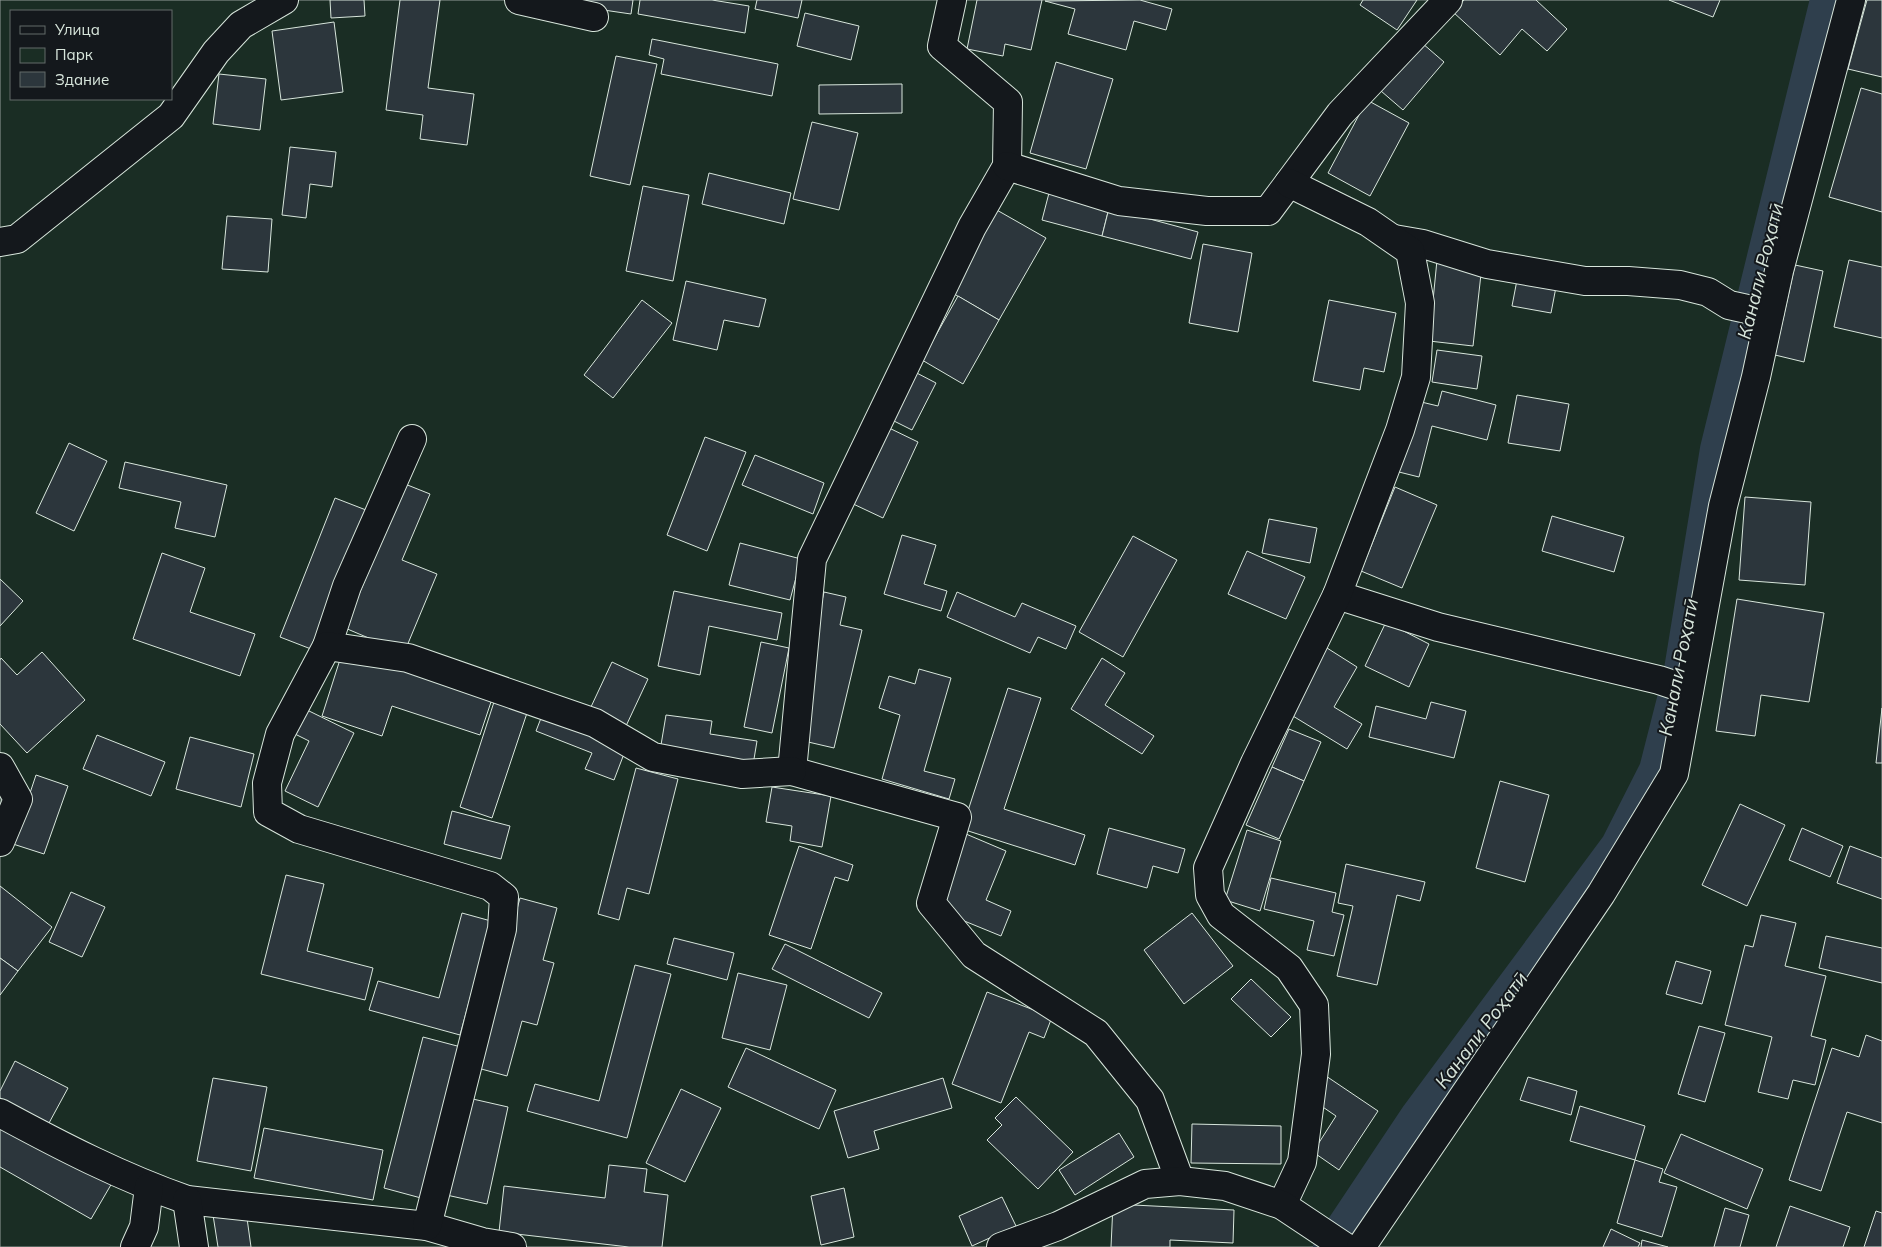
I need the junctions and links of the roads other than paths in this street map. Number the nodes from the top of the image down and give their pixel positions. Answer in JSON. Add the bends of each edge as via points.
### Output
{"nodes":[{"id":1,"x":284,"y":0,"type":"edge"},
{"id":2,"x":519,"y":0,"type":"edge"},
{"id":3,"x":952,"y":0,"type":"edge"},
{"id":4,"x":1448,"y":0,"type":"edge"},
{"id":5,"x":1851,"y":0,"type":"edge"},
{"id":6,"x":594,"y":17,"type":"dead end"},
{"id":7,"x":1006,"y":166,"type":"junction"},
{"id":8,"x":1289,"y":183,"type":"junction"},
{"id":9,"x":1394,"y":239,"type":"junction"},
{"id":10,"x":0,"y":242,"type":"edge"},
{"id":11,"x":1763,"y":311,"type":"junction"},
{"id":12,"x":412,"y":439,"type":"dead end"},
{"id":13,"x":1337,"y":595,"type":"junction"},
{"id":14,"x":327,"y":646,"type":"junction"},
{"id":15,"x":1676,"y":686,"type":"junction"},
{"id":16,"x":0,"y":767,"type":"edge"},
{"id":17,"x":792,"y":771,"type":"junction"},
{"id":18,"x":0,"y":842,"type":"edge"},
{"id":19,"x":0,"y":1113,"type":"edge"},
{"id":20,"x":1180,"y":1181,"type":"junction"},
{"id":21,"x":149,"y":1187,"type":"junction"},
{"id":22,"x":187,"y":1200,"type":"junction"},
{"id":23,"x":1289,"y":1210,"type":"junction"},
{"id":24,"x":427,"y":1226,"type":"junction"},
{"id":25,"x":135,"y":1247,"type":"edge"},
{"id":26,"x":194,"y":1247,"type":"edge"},
{"id":27,"x":512,"y":1247,"type":"edge"},
{"id":28,"x":1001,"y":1247,"type":"edge"},
{"id":29,"x":1350,"y":1247,"type":"edge"}],
"edges":[{"from":1,"to":10,"type":"street","via":[[241,25],[216,52],[171,116],[17,239]]},
{"from":2,"to":6,"type":"street"},
{"from":3,"to":7,"type":"street","via":[[942,46],[1008,102]]},
{"from":4,"to":8,"type":"street","via":[[1340,114]]},
{"from":5,"to":11,"type":"street","via":[[1778,271]]},
{"from":7,"to":8,"type":"street","via":[[1119,201],[1207,211],[1268,211]]},
{"from":7,"to":17,"type":"street","via":[[972,227],[812,559]]},
{"from":8,"to":9,"type":"street","via":[[1368,222]]},
{"from":9,"to":11,"type":"street","via":[[1423,244],[1487,264],[1585,281],[1680,285],[1708,292],[1729,305]]},
{"from":9,"to":13,"type":"street","via":[[1410,252],[1420,303],[1416,377],[1400,430]]},
{"from":11,"to":15,"type":"street","via":[[1723,506]]},
{"from":12,"to":14,"type":"street","via":[[347,586]]},
{"from":13,"to":15,"type":"street","via":[[1438,627]]},
{"from":13,"to":23,"type":"street","via":[[1208,868],[1210,895],[1221,915],[1289,968],[1314,1005],[1316,1054],[1302,1162]]},
{"from":14,"to":17,"type":"street","via":[[408,658],[595,723],[653,757],[742,774]]},
{"from":14,"to":24,"type":"street","via":[[280,734],[267,783],[268,812],[299,829],[490,886],[504,897],[502,930]]},
{"from":15,"to":29,"type":"street","via":[[1674,774],[1601,894]]},
{"from":16,"to":18,"type":"street","via":[[18,799]]},
{"from":17,"to":20,"type":"street","via":[[957,817],[930,903],[974,955],[1096,1034],[1150,1100]]},
{"from":19,"to":21,"type":"street","via":[[66,1149]]},
{"from":20,"to":23,"type":"street","via":[[1224,1186]]},
{"from":20,"to":28,"type":"street","via":[[1145,1184],[1058,1226]]},
{"from":21,"to":22,"type":"street"},
{"from":21,"to":25,"type":"street","via":[[144,1227]]},
{"from":22,"to":24,"type":"street"},
{"from":22,"to":26,"type":"street"},
{"from":23,"to":29,"type":"street"},
{"from":24,"to":27,"type":"street"}]}
